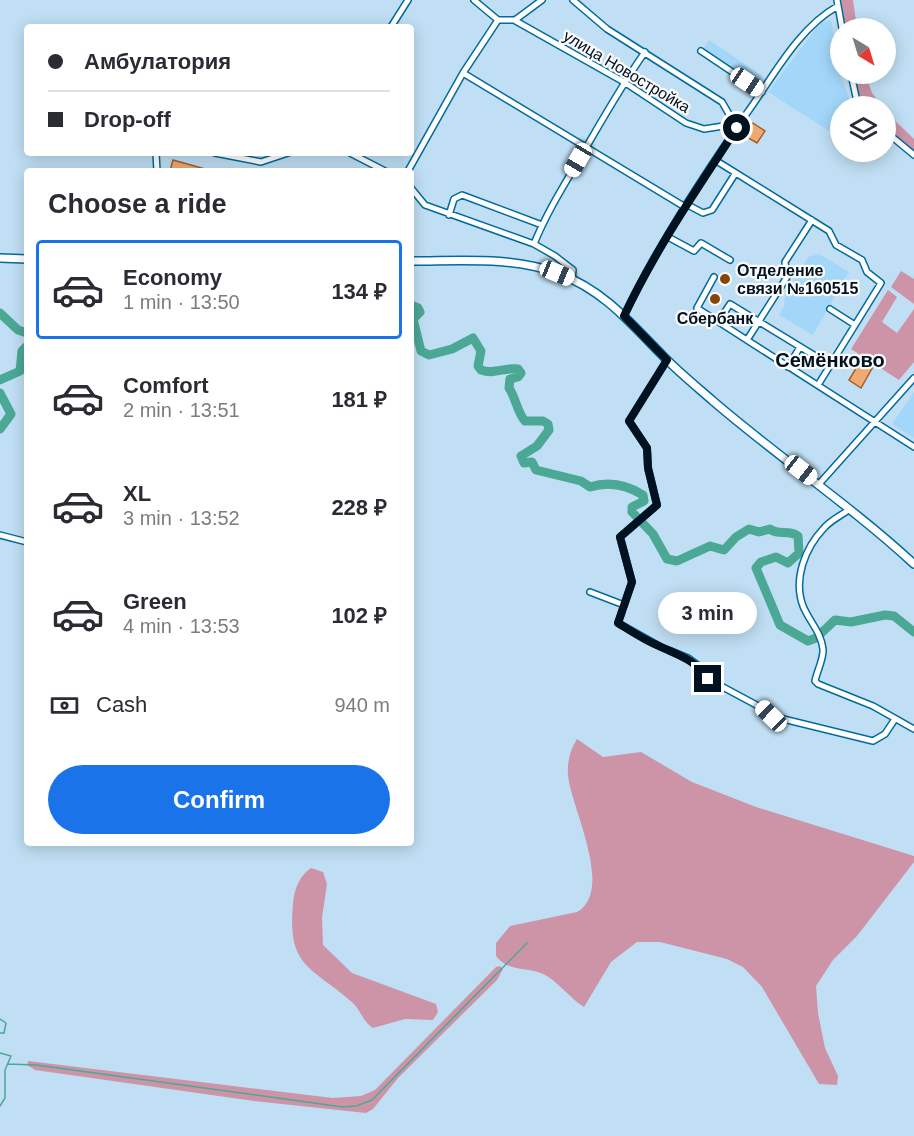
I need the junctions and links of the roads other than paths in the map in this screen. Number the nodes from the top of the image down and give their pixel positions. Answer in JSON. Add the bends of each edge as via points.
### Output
{"nodes":[{"id":1,"x":408,"y":0,"type":"edge"},
{"id":2,"x":474,"y":0,"type":"edge"},
{"id":3,"x":542,"y":0,"type":"edge"},
{"id":4,"x":573,"y":0,"type":"edge"},
{"id":5,"x":838,"y":3,"type":"edge"},
{"id":6,"x":840,"y":18,"type":"edge"},
{"id":7,"x":498,"y":20,"type":"junction"},
{"id":8,"x":514,"y":20,"type":"junction"},
{"id":9,"x":393,"y":24,"type":"edge"},
{"id":10,"x":701,"y":51,"type":"dead end"},
{"id":11,"x":645,"y":52,"type":"junction"},
{"id":12,"x":463,"y":73,"type":"junction"},
{"id":13,"x":624,"y":82,"type":"junction"},
{"id":14,"x":762,"y":92,"type":"junction"},
{"id":15,"x":737,"y":128,"type":"junction"},
{"id":16,"x":896,"y":140,"type":"edge"},
{"id":17,"x":585,"y":149,"type":"junction"},
{"id":18,"x":914,"y":154,"type":"edge"},
{"id":19,"x":230,"y":156,"type":"edge"},
{"id":20,"x":279,"y":156,"type":"edge"},
{"id":21,"x":356,"y":156,"type":"edge"},
{"id":22,"x":715,"y":160,"type":"junction"},
{"id":23,"x":379,"y":168,"type":"edge"},
{"id":24,"x":410,"y":168,"type":"edge"},
{"id":25,"x":735,"y":174,"type":"junction"},
{"id":26,"x":414,"y":192,"type":"edge"},
{"id":27,"x":685,"y":205,"type":"junction"},
{"id":28,"x":449,"y":215,"type":"junction"},
{"id":29,"x":812,"y":220,"type":"junction"},
{"id":30,"x":542,"y":225,"type":"junction"},
{"id":31,"x":668,"y":237,"type":"junction"},
{"id":32,"x":534,"y":244,"type":"junction"},
{"id":33,"x":0,"y":258,"type":"edge"},
{"id":34,"x":24,"y":259,"type":"edge"},
{"id":35,"x":730,"y":260,"type":"dead end"},
{"id":36,"x":414,"y":261,"type":"edge"},
{"id":37,"x":714,"y":277,"type":"dead end"},
{"id":38,"x":572,"y":279,"type":"junction"},
{"id":39,"x":830,"y":309,"type":"dead end"},
{"id":40,"x":624,"y":316,"type":"junction"},
{"id":41,"x":719,"y":321,"type":"junction"},
{"id":42,"x":759,"y":321,"type":"junction"},
{"id":43,"x":855,"y":324,"type":"junction"},
{"id":44,"x":747,"y":340,"type":"junction"},
{"id":45,"x":800,"y":347,"type":"junction"},
{"id":46,"x":667,"y":360,"type":"junction"},
{"id":47,"x":830,"y":365,"type":"junction"},
{"id":48,"x":788,"y":367,"type":"junction"},
{"id":49,"x":914,"y":378,"type":"edge"},
{"id":50,"x":818,"y":385,"type":"junction"},
{"id":51,"x":874,"y":422,"type":"junction"},
{"id":52,"x":914,"y":447,"type":"edge"},
{"id":53,"x":819,"y":484,"type":"junction"},
{"id":54,"x":852,"y":508,"type":"junction"},
{"id":55,"x":0,"y":535,"type":"edge"},
{"id":56,"x":24,"y":541,"type":"edge"},
{"id":57,"x":914,"y":564,"type":"edge"},
{"id":58,"x":590,"y":592,"type":"dead end"},
{"id":59,"x":624,"y":605,"type":"junction"},
{"id":60,"x":895,"y":718,"type":"junction"},
{"id":61,"x":914,"y":729,"type":"edge"}],
"edges":[{"from":1,"to":9,"type":"street"},
{"from":2,"to":7,"type":"street"},
{"from":3,"to":8,"type":"street"},
{"from":4,"to":11,"type":"street","name":"улица Новостройка","via":[[607,29]]},
{"from":5,"to":6,"type":"street"},
{"from":5,"to":14,"type":"street","via":[[817,21]]},
{"from":7,"to":8,"type":"street","name":"улица Новостройка"},
{"from":7,"to":12,"type":"street"},
{"from":8,"to":13,"type":"street","name":"улица Новостройка"},
{"from":10,"to":14,"type":"street"},
{"from":11,"to":13,"type":"street"},
{"from":11,"to":15,"type":"street","name":"улица Новостройка","via":[[722,102]]},
{"from":12,"to":17,"type":"street"},
{"from":12,"to":24,"type":"street"},
{"from":13,"to":15,"type":"street","name":"улица Новостройка","via":[[686,123],[704,129],[730,125]]},
{"from":13,"to":17,"type":"street"},
{"from":14,"to":15,"type":"street"},
{"from":15,"to":22,"type":"street"},
{"from":16,"to":18,"type":"street"},
{"from":17,"to":27,"type":"street"},
{"from":17,"to":30,"type":"street"},
{"from":19,"to":20,"type":"street","via":[[261,162]]},
{"from":21,"to":23,"type":"street"},
{"from":22,"to":25,"type":"street"},
{"from":22,"to":27,"type":"street"},
{"from":25,"to":27,"type":"street","via":[[712,210],[703,213]]},
{"from":25,"to":29,"type":"street"},
{"from":26,"to":28,"type":"street","via":[[425,205]]},
{"from":27,"to":31,"type":"street"},
{"from":28,"to":30,"type":"street","via":[[454,199],[462,195]]},
{"from":28,"to":32,"type":"street"},
{"from":29,"to":42,"type":"street","via":[[785,262],[787,277]]},
{"from":29,"to":43,"type":"street","via":[[829,231],[836,245],[862,260],[867,272],[881,283]]},
{"from":30,"to":32,"type":"street"},
{"from":31,"to":35,"type":"street","via":[[694,251],[701,243]]},
{"from":31,"to":40,"type":"street"},
{"from":32,"to":38,"type":"street","via":[[573,270]]},
{"from":33,"to":34,"type":"street"},
{"from":36,"to":38,"type":"street","via":[[488,261],[523,265]]},
{"from":37,"to":41,"type":"street","via":[[697,308]]},
{"from":38,"to":40,"type":"street","via":[[591,288]]},
{"from":39,"to":43,"type":"street"},
{"from":40,"to":46,"type":"street"},
{"from":41,"to":42,"type":"street","via":[[730,304]]},
{"from":41,"to":44,"type":"street"},
{"from":42,"to":44,"type":"street"},
{"from":42,"to":45,"type":"street"},
{"from":43,"to":47,"type":"street"},
{"from":44,"to":48,"type":"street"},
{"from":45,"to":47,"type":"street"},
{"from":45,"to":48,"type":"street"},
{"from":46,"to":53,"type":"street"},
{"from":46,"to":59,"type":"street","via":[[629,421],[647,448],[657,505],[620,537],[632,582]]},
{"from":47,"to":50,"type":"street"},
{"from":48,"to":50,"type":"street"},
{"from":49,"to":51,"type":"street"},
{"from":50,"to":51,"type":"street"},
{"from":51,"to":52,"type":"street"},
{"from":51,"to":53,"type":"street"},
{"from":53,"to":54,"type":"street"},
{"from":54,"to":57,"type":"street"},
{"from":54,"to":60,"type":"street","via":[[825,526],[801,569],[802,600],[823,650],[815,681]]},
{"from":55,"to":56,"type":"street"},
{"from":58,"to":59,"type":"street"},
{"from":59,"to":60,"type":"street","via":[[618,623],[688,658],[708,679],[782,721],[873,741],[885,734]]},
{"from":60,"to":61,"type":"street"}]}
